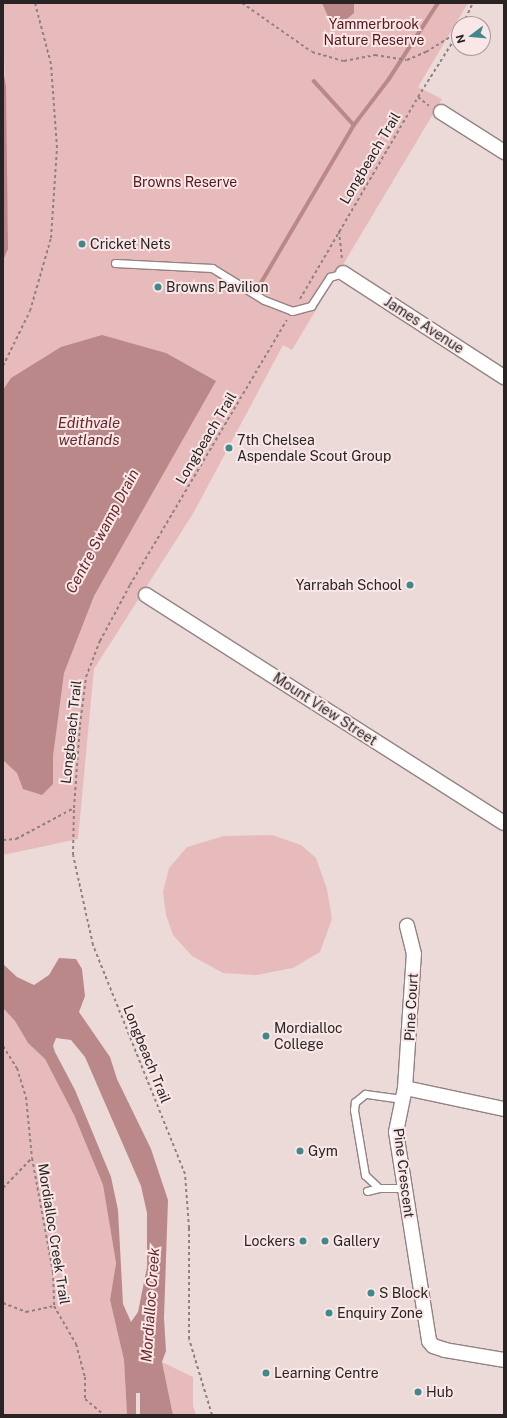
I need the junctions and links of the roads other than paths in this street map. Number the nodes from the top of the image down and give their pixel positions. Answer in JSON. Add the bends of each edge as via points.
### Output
{"nodes":[{"id":1,"x":441,"y":112,"type":"dead end"},
{"id":2,"x":504,"y":152,"type":"edge"},
{"id":3,"x":115,"y":264,"type":"dead end"},
{"id":4,"x":343,"y":273,"type":"joint"},
{"id":5,"x":504,"y":377,"type":"edge"},
{"id":6,"x":146,"y":595,"type":"dead end"},
{"id":7,"x":504,"y":823,"type":"edge"},
{"id":8,"x":407,"y":926,"type":"dead end"},
{"id":9,"x":403,"y":1094,"type":"junction"},
{"id":10,"x":504,"y":1109,"type":"edge"},
{"id":11,"x":379,"y":1188,"type":"junction"},
{"id":12,"x":405,"y":1188,"type":"junction"},
{"id":13,"x":367,"y":1191,"type":"dead end"},
{"id":14,"x":504,"y":1360,"type":"edge"}],
"edges":[{"from":1,"to":2,"type":"street"},
{"from":3,"to":4,"type":"lane","via":[[212,268],[264,300],[295,311],[311,306],[330,277]]},
{"from":4,"to":5,"type":"street","name":"James Avenue"},
{"from":6,"to":7,"type":"street","name":"Mount View Street"},
{"from":8,"to":9,"type":"street","name":"Pine Court","via":[[414,954]]},
{"from":9,"to":10,"type":"street"},
{"from":9,"to":11,"type":"lane","via":[[364,1094],[355,1102],[354,1110],[365,1175]]},
{"from":9,"to":12,"type":"street","name":"Pine Crescent","via":[[396,1132]]},
{"from":11,"to":12,"type":"lane"},
{"from":11,"to":13,"type":"lane"},
{"from":12,"to":14,"type":"street","name":"Pine Crescent","via":[[427,1334],[433,1346]]}]}
